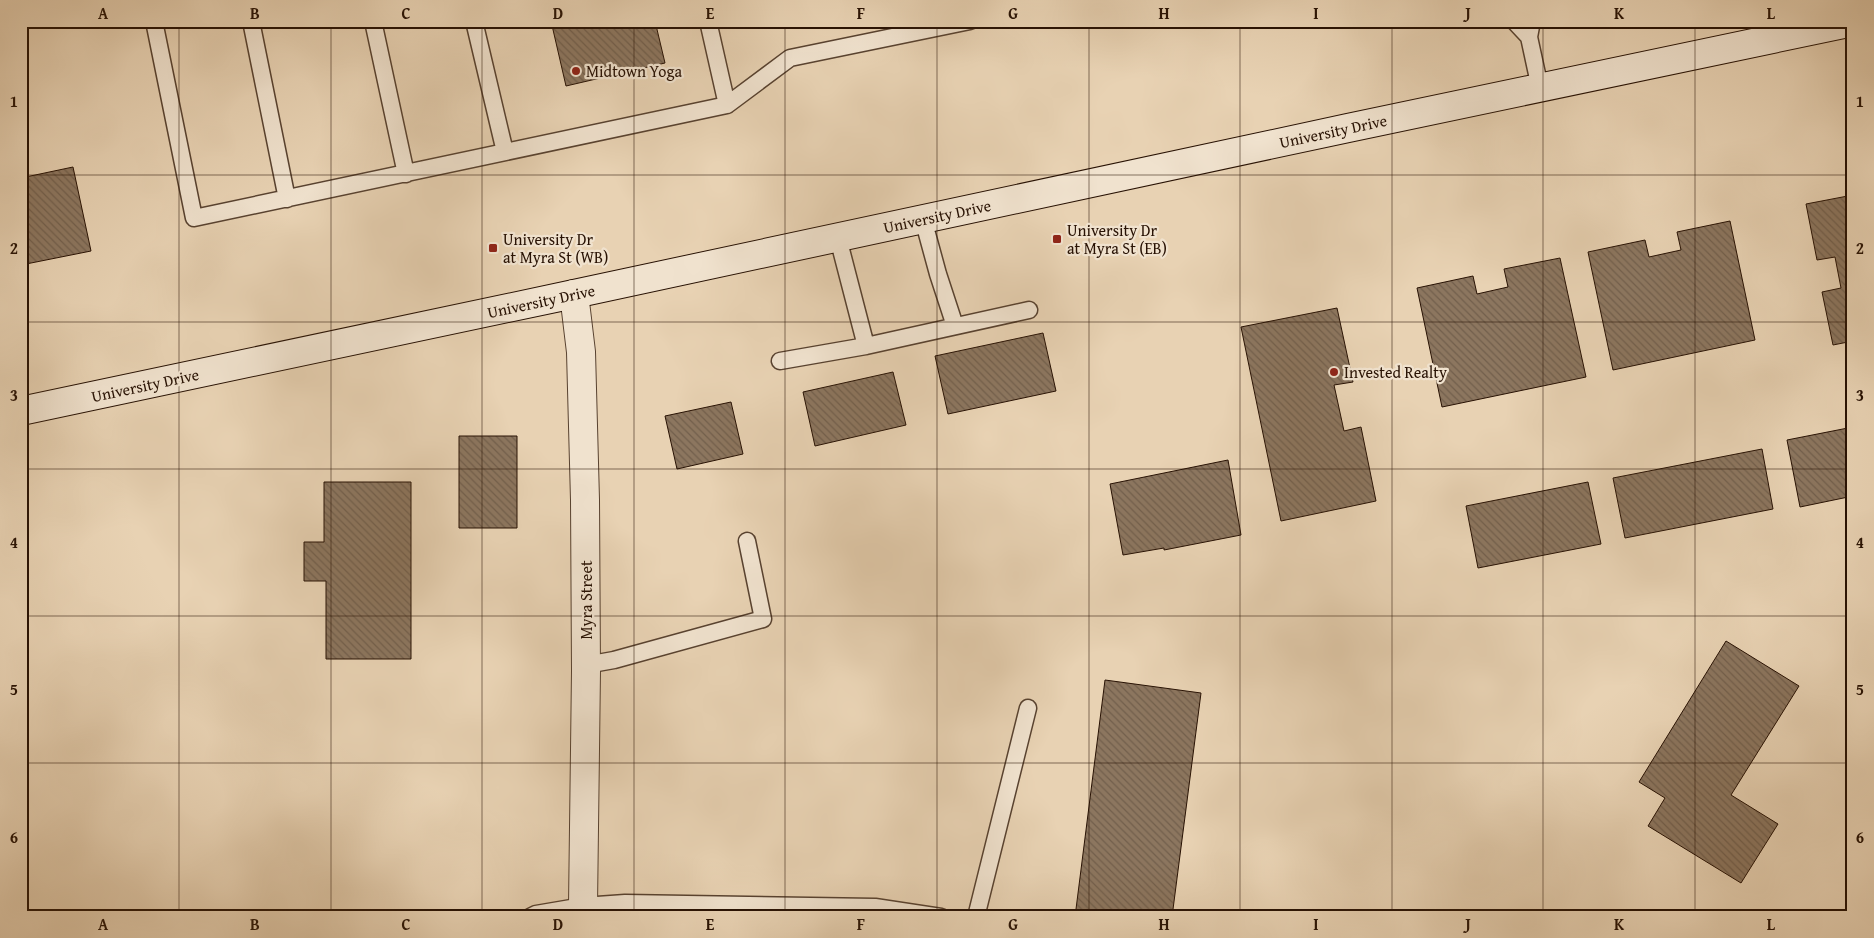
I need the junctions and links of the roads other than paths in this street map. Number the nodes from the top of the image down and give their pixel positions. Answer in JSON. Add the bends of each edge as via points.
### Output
{"nodes":[{"id":1,"x":154,"y":21,"type":"edge"},
{"id":2,"x":251,"y":21,"type":"edge"},
{"id":3,"x":373,"y":21,"type":"edge"},
{"id":4,"x":474,"y":21,"type":"edge"},
{"id":5,"x":708,"y":21,"type":"edge"},
{"id":6,"x":970,"y":21,"type":"edge"},
{"id":7,"x":1514,"y":21,"type":"edge"},
{"id":8,"x":1853,"y":22,"type":"edge"},
{"id":9,"x":950,"y":23,"type":"edge"},
{"id":10,"x":1530,"y":29,"type":"edge"},
{"id":11,"x":1540,"y":88,"type":"junction"},
{"id":12,"x":727,"y":105,"type":"junction"},
{"id":13,"x":505,"y":152,"type":"junction"},
{"id":14,"x":406,"y":174,"type":"junction"},
{"id":15,"x":287,"y":199,"type":"junction"},
{"id":16,"x":923,"y":219,"type":"junction"},
{"id":17,"x":838,"y":238,"type":"junction"},
{"id":18,"x":574,"y":294,"type":"junction"},
{"id":19,"x":1029,"y":310,"type":"dead end"},
{"id":20,"x":955,"y":326,"type":"junction"},
{"id":21,"x":866,"y":346,"type":"junction"},
{"id":22,"x":780,"y":361,"type":"dead end"},
{"id":23,"x":21,"y":411,"type":"edge"},
{"id":24,"x":747,"y":541,"type":"dead end"},
{"id":25,"x":586,"y":665,"type":"junction"},
{"id":26,"x":1028,"y":708,"type":"dead end"},
{"id":27,"x":584,"y":906,"type":"junction"},
{"id":28,"x":530,"y":917,"type":"edge"},
{"id":29,"x":941,"y":917,"type":"edge"},
{"id":30,"x":976,"y":917,"type":"edge"}],
"edges":[{"from":1,"to":15,"type":"lane","via":[[194,218]]},
{"from":2,"to":15,"type":"lane"},
{"from":3,"to":14,"type":"lane"},
{"from":4,"to":13,"type":"lane"},
{"from":5,"to":12,"type":"lane"},
{"from":6,"to":9,"type":"lane"},
{"from":7,"to":10,"type":"lane"},
{"from":8,"to":11,"type":"main road","name":"University Drive"},
{"from":9,"to":12,"type":"lane","via":[[790,58]]},
{"from":10,"to":11,"type":"lane"},
{"from":11,"to":16,"type":"main road","name":"University Drive"},
{"from":12,"to":13,"type":"lane"},
{"from":13,"to":14,"type":"lane"},
{"from":14,"to":15,"type":"lane"},
{"from":16,"to":17,"type":"main road","name":"University Drive"},
{"from":16,"to":20,"type":"lane"},
{"from":17,"to":18,"type":"main road","name":"University Drive"},
{"from":17,"to":21,"type":"lane"},
{"from":18,"to":23,"type":"main road","name":"University Drive"},
{"from":18,"to":25,"type":"main road","name":"Myra Street","via":[[581,352]]},
{"from":19,"to":20,"type":"lane"},
{"from":20,"to":21,"type":"lane"},
{"from":21,"to":22,"type":"lane"},
{"from":24,"to":25,"type":"lane","via":[[763,619]]},
{"from":25,"to":27,"type":"main road","name":"Myra Street"},
{"from":26,"to":30,"type":"lane"},
{"from":27,"to":28,"type":"lane"},
{"from":27,"to":29,"type":"lane","via":[[625,903],[874,907]]}]}
